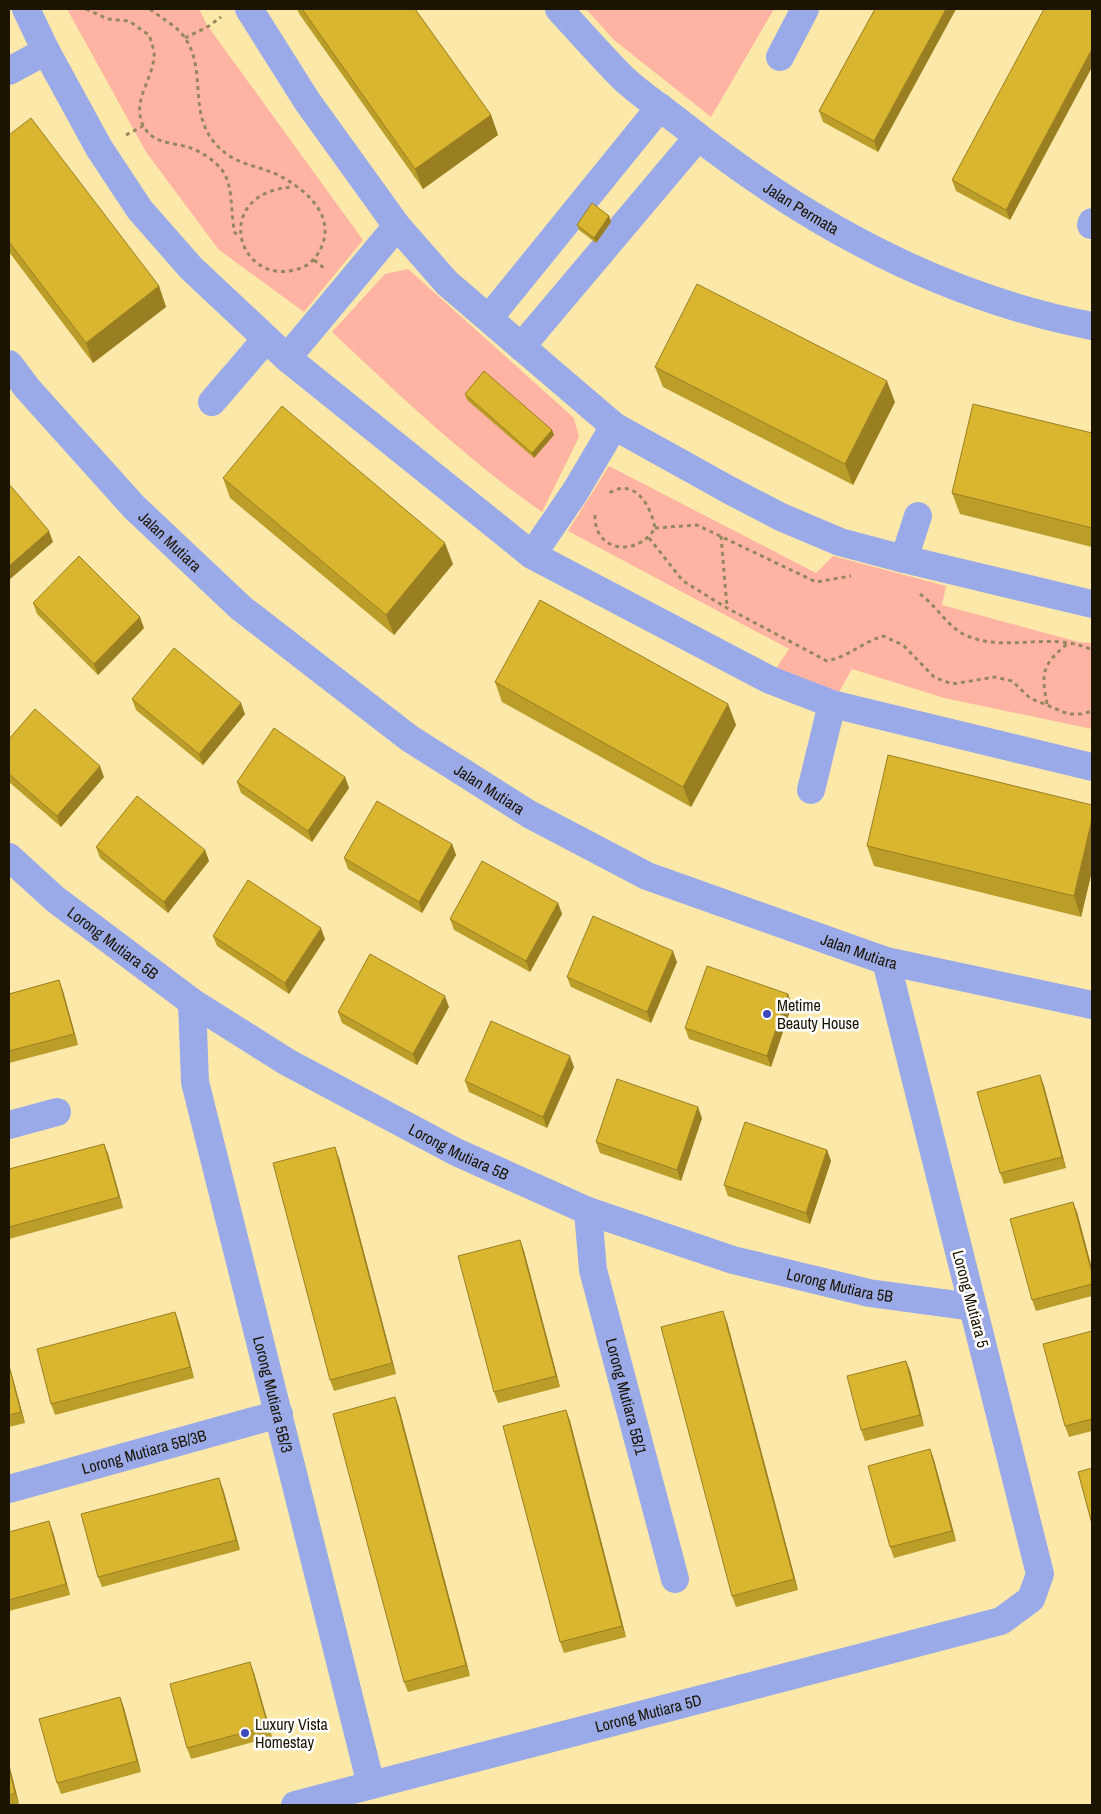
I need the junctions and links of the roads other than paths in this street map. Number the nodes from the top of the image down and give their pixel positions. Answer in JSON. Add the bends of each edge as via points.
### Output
{"nodes":[{"id":1,"x":26,"y":9,"type":"edge"},
{"id":2,"x":559,"y":9,"type":"edge"},
{"id":3,"x":805,"y":9,"type":"edge"},
{"id":4,"x":237,"y":12,"type":"edge"},
{"id":5,"x":46,"y":51,"type":"junction"},
{"id":6,"x":780,"y":57,"type":"dead end"},
{"id":7,"x":9,"y":71,"type":"edge"},
{"id":8,"x":660,"y":107,"type":"junction"},
{"id":9,"x":698,"y":137,"type":"junction"},
{"id":10,"x":397,"y":226,"type":"junction"},
{"id":11,"x":489,"y":318,"type":"junction"},
{"id":12,"x":1092,"y":326,"type":"edge"},
{"id":13,"x":266,"y":339,"type":"junction"},
{"id":14,"x":521,"y":347,"type":"junction"},
{"id":15,"x":287,"y":358,"type":"junction"},
{"id":16,"x":9,"y":364,"type":"edge"},
{"id":17,"x":18,"y":390,"type":"edge"},
{"id":18,"x":212,"y":402,"type":"dead end"},
{"id":19,"x":614,"y":426,"type":"junction"},
{"id":20,"x":918,"y":516,"type":"dead end"},
{"id":21,"x":532,"y":555,"type":"junction"},
{"id":22,"x":904,"y":559,"type":"junction"},
{"id":23,"x":1092,"y":604,"type":"edge"},
{"id":24,"x":832,"y":704,"type":"junction"},
{"id":25,"x":1092,"y":767,"type":"edge"},
{"id":26,"x":811,"y":790,"type":"dead end"},
{"id":27,"x":9,"y":857,"type":"edge"},
{"id":28,"x":886,"y":962,"type":"junction"},
{"id":29,"x":192,"y":1002,"type":"junction"},
{"id":30,"x":1092,"y":1005,"type":"edge"},
{"id":31,"x":57,"y":1112,"type":"dead end"},
{"id":32,"x":9,"y":1125,"type":"edge"},
{"id":33,"x":588,"y":1211,"type":"junction"},
{"id":34,"x":973,"y":1307,"type":"junction"},
{"id":35,"x":279,"y":1414,"type":"junction"},
{"id":36,"x":9,"y":1489,"type":"edge"},
{"id":37,"x":675,"y":1579,"type":"dead end"},
{"id":38,"x":1001,"y":1621,"type":"joint"},
{"id":39,"x":371,"y":1784,"type":"junction"},
{"id":40,"x":296,"y":1805,"type":"edge"}],
"edges":[{"from":1,"to":5,"type":"street"},
{"from":2,"to":8,"type":"street","name":"Jalan Permata","via":[[624,79]]},
{"from":3,"to":6,"type":"street"},
{"from":4,"to":10,"type":"street","via":[[307,101]]},
{"from":5,"to":7,"type":"street"},
{"from":5,"to":13,"type":"street","via":[[99,148],[140,210],[191,268]]},
{"from":8,"to":9,"type":"street","name":"Jalan Permata"},
{"from":8,"to":11,"type":"street"},
{"from":9,"to":12,"type":"street","name":"Jalan Permata","via":[[740,169],[853,239],[900,262],[990,300],[1044,317]]},
{"from":9,"to":14,"type":"street"},
{"from":10,"to":11,"type":"street","via":[[447,283]]},
{"from":10,"to":15,"type":"street"},
{"from":11,"to":14,"type":"street"},
{"from":13,"to":15,"type":"street"},
{"from":13,"to":18,"type":"street"},
{"from":14,"to":19,"type":"street"},
{"from":15,"to":21,"type":"street"},
{"from":16,"to":17,"type":"street","name":"Jalan Mutiara"},
{"from":17,"to":28,"type":"street","name":"Jalan Mutiara","via":[[134,507],[241,608],[409,738],[529,814],[647,876]]},
{"from":19,"to":21,"type":"street","via":[[586,499]]},
{"from":19,"to":22,"type":"street","via":[[781,517],[840,542]]},
{"from":20,"to":22,"type":"street"},
{"from":21,"to":24,"type":"street","via":[[770,680]]},
{"from":22,"to":23,"type":"street"},
{"from":24,"to":25,"type":"street"},
{"from":24,"to":26,"type":"street"},
{"from":27,"to":29,"type":"street","name":"Lorong Mutiara 5B","via":[[55,899]]},
{"from":28,"to":30,"type":"street","name":"Jalan Mutiara"},
{"from":28,"to":34,"type":"street","name":"Lorong Mutiara 5"},
{"from":29,"to":33,"type":"street","name":"Lorong Mutiara 5B","via":[[287,1062],[456,1152]]},
{"from":29,"to":35,"type":"street","name":"Lorong Mutiara 5B/3","via":[[195,1082]]},
{"from":31,"to":32,"type":"street"},
{"from":33,"to":34,"type":"street","name":"Lorong Mutiara 5B","via":[[743,1262],[869,1294]]},
{"from":33,"to":37,"type":"street","name":"Lorong Mutiara 5B/1","via":[[593,1270]]},
{"from":34,"to":38,"type":"street","name":"Lorong Mutiara 5","via":[[1040,1574],[1032,1599]]},
{"from":35,"to":36,"type":"street","name":"Lorong Mutiara 5B/3B"},
{"from":35,"to":39,"type":"street","name":"Lorong Mutiara 5B/3"},
{"from":38,"to":39,"type":"street","name":"Lorong Mutiara 5D"},
{"from":39,"to":40,"type":"street","name":"Lorong Mutiara 5D"}]}
